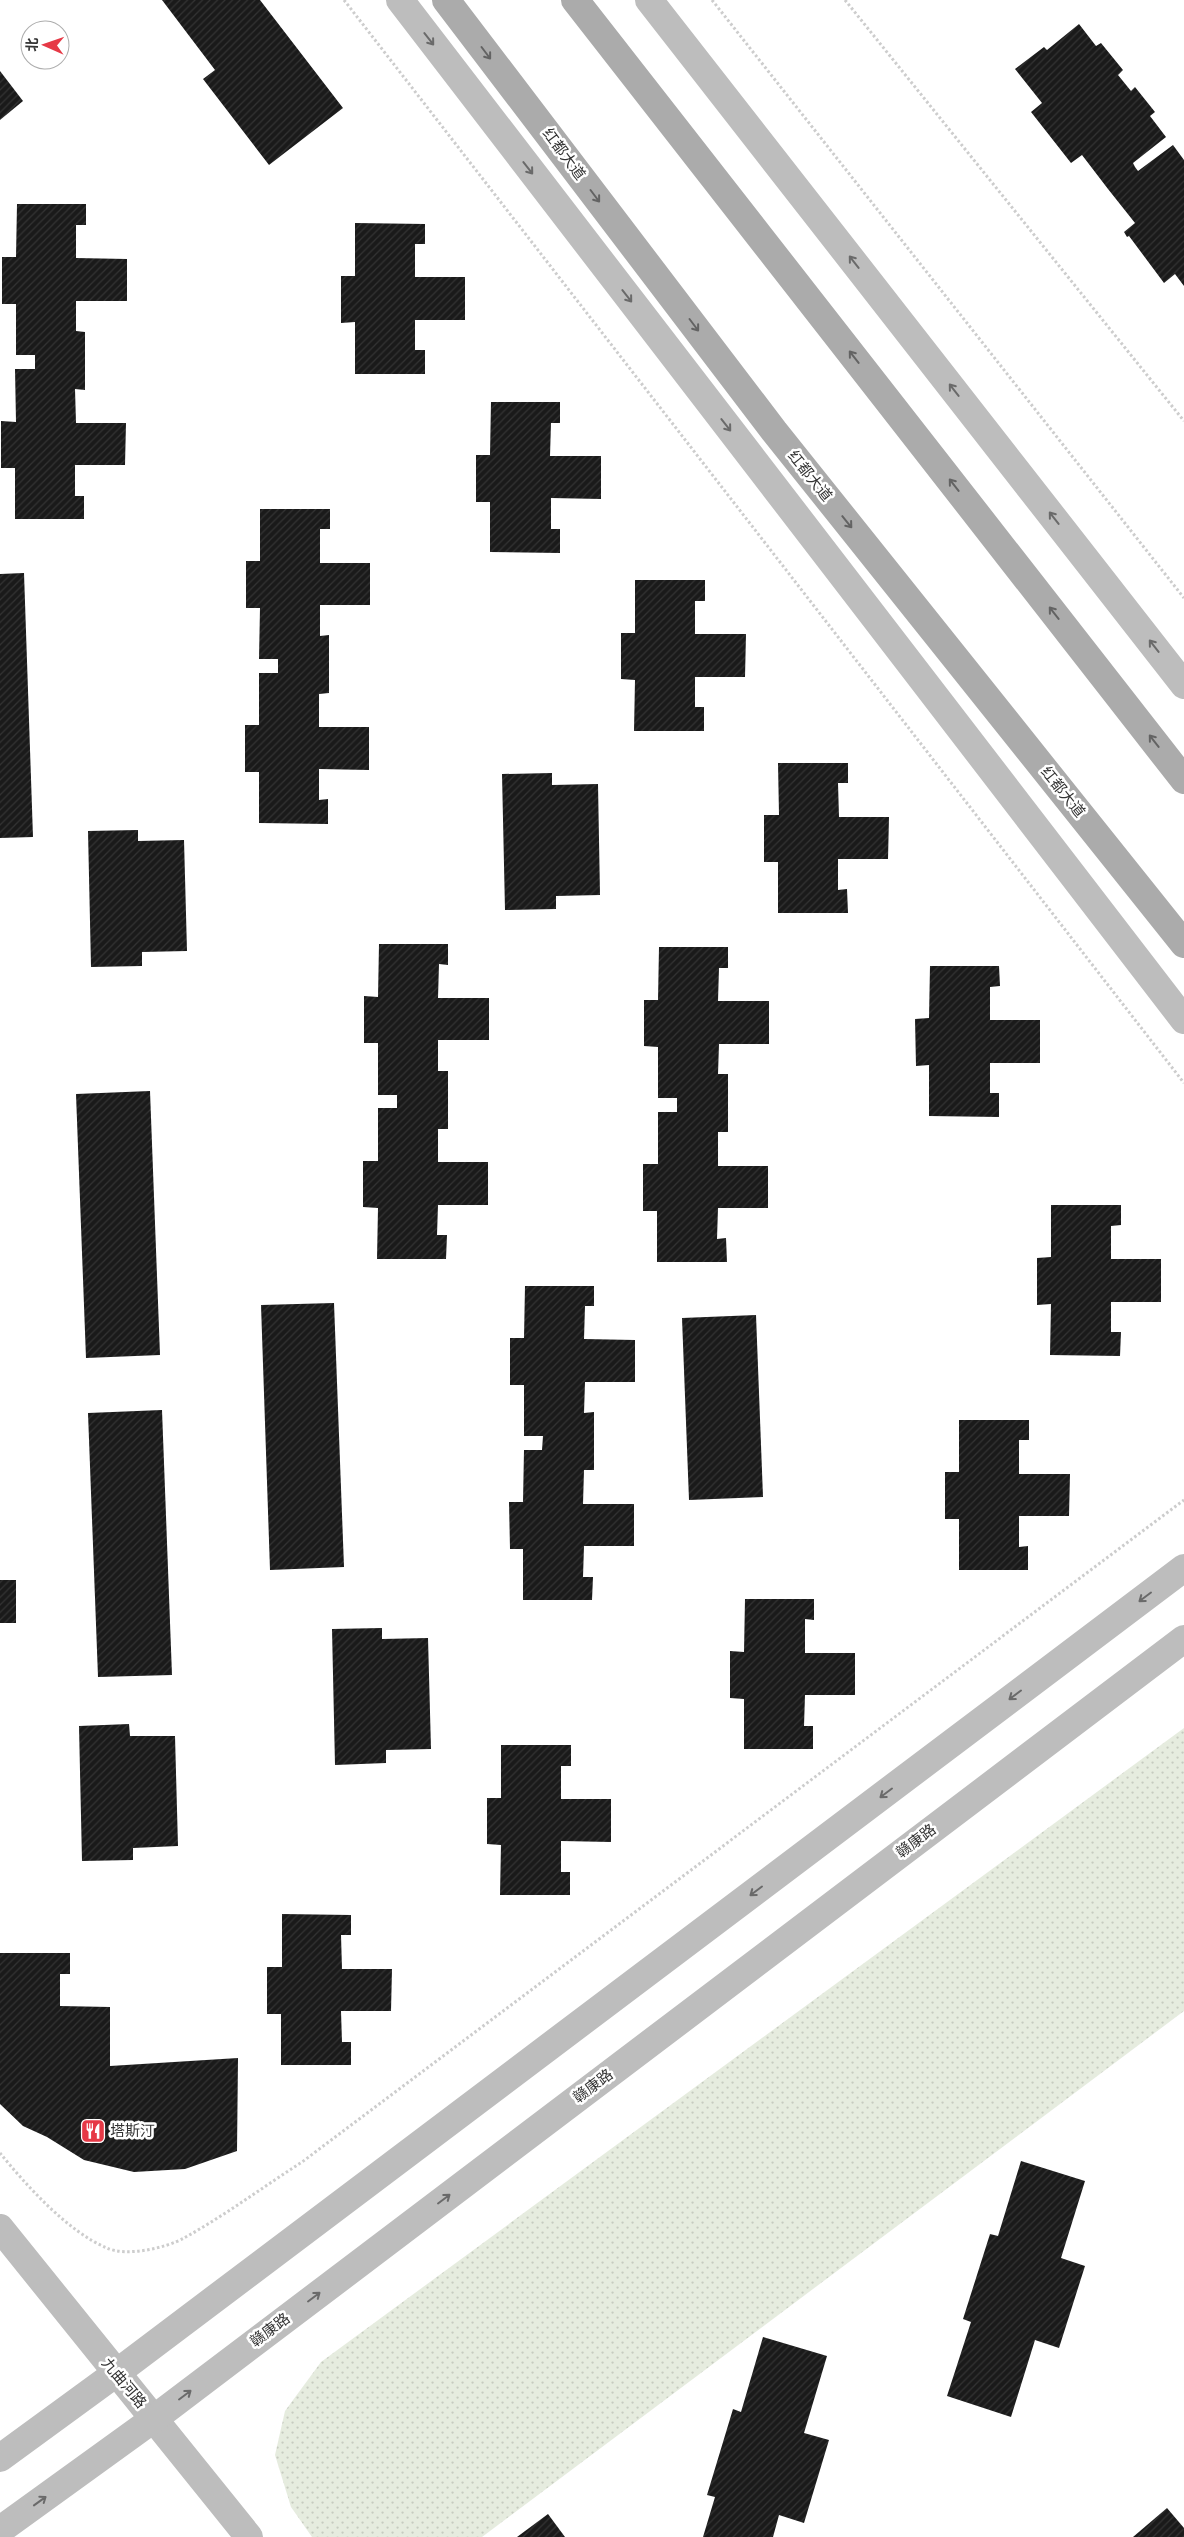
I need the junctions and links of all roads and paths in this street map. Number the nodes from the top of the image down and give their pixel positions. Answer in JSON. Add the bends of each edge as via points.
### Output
{"nodes":[{"id":1,"x":344,"y":0,"type":"edge"},
{"id":2,"x":400,"y":0,"type":"edge"},
{"id":3,"x":446,"y":0,"type":"edge"},
{"id":4,"x":575,"y":0,"type":"edge"},
{"id":5,"x":649,"y":0,"type":"edge"},
{"id":6,"x":712,"y":0,"type":"edge"},
{"id":7,"x":845,"y":0,"type":"edge"},
{"id":8,"x":1184,"y":422,"type":"edge"},
{"id":9,"x":1184,"y":598,"type":"edge"},
{"id":10,"x":1184,"y":685,"type":"edge"},
{"id":11,"x":1184,"y":780,"type":"edge"},
{"id":12,"x":1184,"y":944,"type":"edge"},
{"id":13,"x":1184,"y":1020,"type":"edge"},
{"id":14,"x":1184,"y":1083,"type":"edge"},
{"id":15,"x":1184,"y":1500,"type":"edge"},
{"id":16,"x":1184,"y":1568,"type":"edge"},
{"id":17,"x":1184,"y":1639,"type":"edge"},
{"id":18,"x":0,"y":2153,"type":"edge"},
{"id":19,"x":0,"y":2228,"type":"edge"},
{"id":20,"x":116,"y":2374,"type":"junction"},
{"id":21,"x":155,"y":2418,"type":"junction"},
{"id":22,"x":0,"y":2458,"type":"edge"},
{"id":23,"x":0,"y":2530,"type":"edge"},
{"id":24,"x":249,"y":2537,"type":"edge"}],
"edges":[{"from":1,"to":14,"type":"path"},
{"from":2,"to":13,"type":"main road","one_way":true},
{"from":3,"to":12,"type":"main road","name":"红都大道","one_way":true,"via":[[774,431]]},
{"from":11,"to":4,"type":"main road","one_way":true},
{"from":10,"to":5,"type":"main road","one_way":true},
{"from":6,"to":9,"type":"path"},
{"from":7,"to":8,"type":"path"},
{"from":15,"to":18,"type":"path","via":[[302,2162],[182,2239],[141,2252],[108,2249],[84,2234],[26,2185]]},
{"from":16,"to":20,"type":"main road","one_way":true},
{"from":21,"to":17,"type":"main road","name":"赣康路","one_way":true},
{"from":19,"to":20,"type":"main road","name":"九曲河路"},
{"from":20,"to":21,"type":"main road","name":"九曲河路"},
{"from":20,"to":22,"type":"main road"},
{"from":23,"to":21,"type":"main road","name":"赣康路","one_way":true},
{"from":21,"to":24,"type":"main road","name":"九曲河路"}]}
